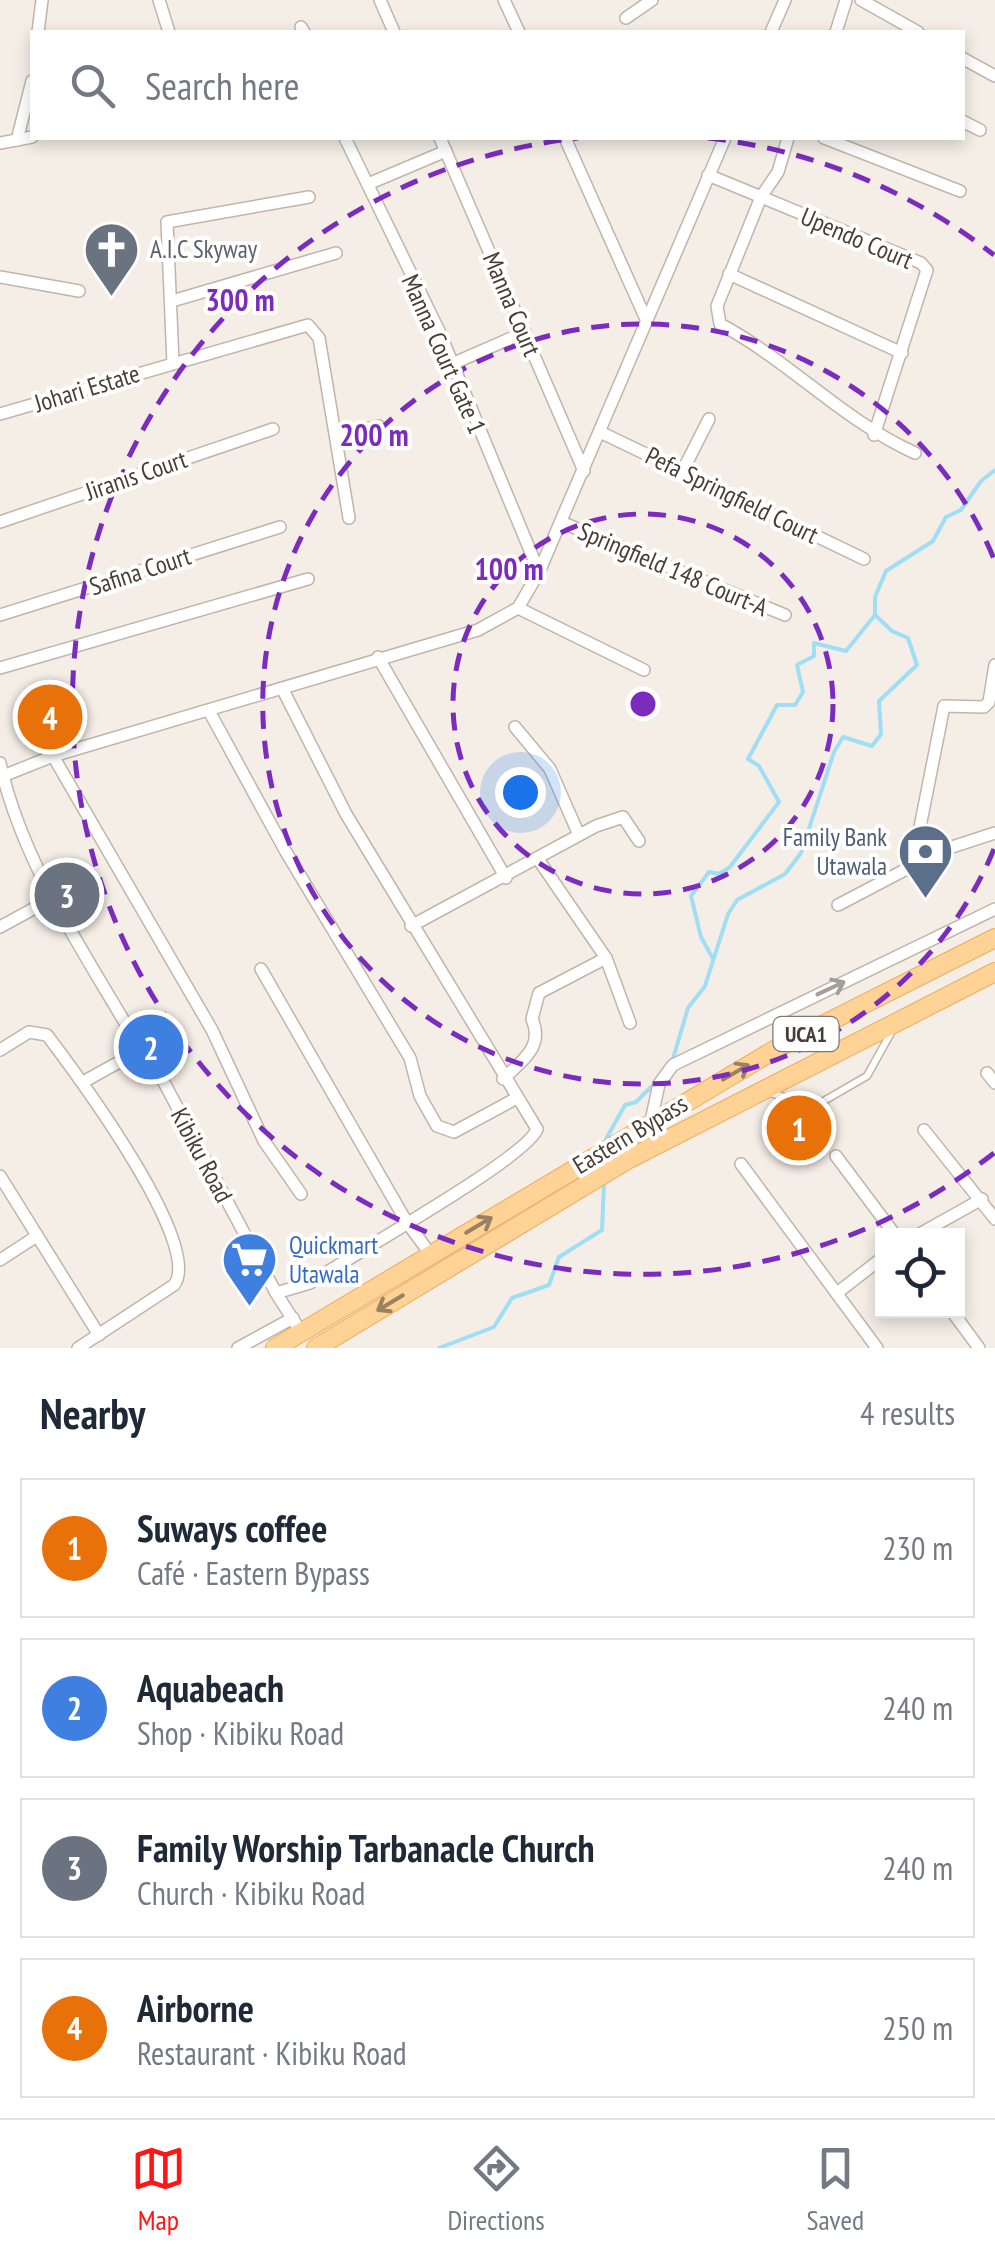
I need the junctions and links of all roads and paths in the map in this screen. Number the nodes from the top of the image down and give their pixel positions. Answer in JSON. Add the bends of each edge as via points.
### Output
{"nodes":[{"id":1,"x":42,"y":0,"type":"edge"},
{"id":2,"x":159,"y":0,"type":"edge"},
{"id":3,"x":380,"y":0,"type":"edge"},
{"id":4,"x":504,"y":0,"type":"edge"},
{"id":5,"x":652,"y":0,"type":"edge"},
{"id":6,"x":846,"y":0,"type":"edge"},
{"id":7,"x":861,"y":0,"type":"edge"},
{"id":8,"x":784,"y":1,"type":"edge"},
{"id":9,"x":626,"y":18,"type":"dead end"},
{"id":10,"x":38,"y":30,"type":"edge"},
{"id":11,"x":167,"y":30,"type":"edge"},
{"id":12,"x":393,"y":30,"type":"edge"},
{"id":13,"x":517,"y":30,"type":"edge"},
{"id":14,"x":771,"y":30,"type":"edge"},
{"id":15,"x":837,"y":30,"type":"edge"},
{"id":16,"x":914,"y":30,"type":"edge"},
{"id":17,"x":965,"y":60,"type":"edge"},
{"id":18,"x":995,"y":76,"type":"edge"},
{"id":19,"x":30,"y":88,"type":"edge"},
{"id":20,"x":965,"y":122,"type":"edge"},
{"id":21,"x":980,"y":130,"type":"dead end"},
{"id":22,"x":30,"y":137,"type":"edge"},
{"id":23,"x":16,"y":140,"type":"junction"},
{"id":24,"x":346,"y":140,"type":"edge"},
{"id":25,"x":441,"y":140,"type":"edge"},
{"id":26,"x":566,"y":140,"type":"edge"},
{"id":27,"x":724,"y":140,"type":"edge"},
{"id":28,"x":787,"y":140,"type":"edge"},
{"id":29,"x":829,"y":140,"type":"edge"},
{"id":30,"x":0,"y":142,"type":"edge"},
{"id":31,"x":446,"y":151,"type":"junction"},
{"id":32,"x":708,"y":175,"type":"junction"},
{"id":33,"x":368,"y":184,"type":"junction"},
{"id":34,"x":960,"y":191,"type":"dead end"},
{"id":35,"x":309,"y":197,"type":"dead end"},
{"id":36,"x":760,"y":197,"type":"junction"},
{"id":37,"x":336,"y":253,"type":"dead end"},
{"id":38,"x":730,"y":274,"type":"junction"},
{"id":39,"x":0,"y":278,"type":"edge"},
{"id":40,"x":79,"y":291,"type":"dead end"},
{"id":41,"x":172,"y":301,"type":"junction"},
{"id":42,"x":645,"y":317,"type":"junction"},
{"id":43,"x":525,"y":332,"type":"junction"},
{"id":44,"x":902,"y":353,"type":"junction"},
{"id":45,"x":173,"y":362,"type":"junction"},
{"id":46,"x":452,"y":364,"type":"junction"},
{"id":47,"x":0,"y":414,"type":"edge"},
{"id":48,"x":709,"y":419,"type":"dead end"},
{"id":49,"x":378,"y":426,"type":"dead end"},
{"id":50,"x":273,"y":429,"type":"dead end"},
{"id":51,"x":600,"y":432,"type":"junction"},
{"id":52,"x":874,"y":434,"type":"junction"},
{"id":53,"x":336,"y":435,"type":"junction"},
{"id":54,"x":915,"y":453,"type":"dead end"},
{"id":55,"x":584,"y":471,"type":"junction"},
{"id":56,"x":682,"y":472,"type":"junction"},
{"id":57,"x":349,"y":518,"type":"dead end"},
{"id":58,"x":0,"y":522,"type":"edge"},
{"id":59,"x":561,"y":522,"type":"junction"},
{"id":60,"x":280,"y":527,"type":"dead end"},
{"id":61,"x":864,"y":558,"type":"dead end"},
{"id":62,"x":539,"y":572,"type":"junction"},
{"id":63,"x":308,"y":579,"type":"dead end"},
{"id":64,"x":518,"y":608,"type":"junction"},
{"id":65,"x":0,"y":614,"type":"edge"},
{"id":66,"x":785,"y":615,"type":"dead end"},
{"id":67,"x":378,"y":657,"type":"junction"},
{"id":68,"x":995,"y":665,"type":"edge"},
{"id":69,"x":0,"y":668,"type":"edge"},
{"id":70,"x":644,"y":670,"type":"dead end"},
{"id":71,"x":282,"y":688,"type":"junction"},
{"id":72,"x":209,"y":711,"type":"junction"},
{"id":73,"x":515,"y":727,"type":"dead end"},
{"id":74,"x":53,"y":756,"type":"junction"},
{"id":75,"x":2,"y":770,"type":"edge"},
{"id":76,"x":995,"y":833,"type":"edge"},
{"id":77,"x":579,"y":835,"type":"junction"},
{"id":78,"x":639,"y":840,"type":"dead end"},
{"id":79,"x":949,"y":848,"type":"junction"},
{"id":80,"x":538,"y":859,"type":"junction"},
{"id":81,"x":506,"y":878,"type":"junction"},
{"id":82,"x":53,"y":898,"type":"junction"},
{"id":83,"x":838,"y":905,"type":"dead end"},
{"id":84,"x":995,"y":909,"type":"edge"},
{"id":85,"x":412,"y":926,"type":"junction"},
{"id":86,"x":0,"y":927,"type":"edge"},
{"id":87,"x":995,"y":938,"type":"edge"},
{"id":88,"x":606,"y":958,"type":"junction"},
{"id":89,"x":260,"y":969,"type":"dead end"},
{"id":90,"x":994,"y":973,"type":"edge"},
{"id":91,"x":898,"y":1019,"type":"junction"},
{"id":92,"x":630,"y":1023,"type":"dead end"},
{"id":93,"x":0,"y":1050,"type":"edge"},
{"id":94,"x":141,"y":1050,"type":"junction"},
{"id":95,"x":504,"y":1079,"type":"junction"},
{"id":96,"x":83,"y":1082,"type":"junction"},
{"id":97,"x":761,"y":1090,"type":"junction"},
{"id":98,"x":514,"y":1099,"type":"junction"},
{"id":99,"x":650,"y":1121,"type":"junction"},
{"id":100,"x":924,"y":1130,"type":"dead end"},
{"id":101,"x":836,"y":1156,"type":"dead end"},
{"id":102,"x":741,"y":1164,"type":"dead end"},
{"id":103,"x":0,"y":1176,"type":"edge"},
{"id":104,"x":301,"y":1194,"type":"dead end"},
{"id":105,"x":982,"y":1199,"type":"junction"},
{"id":106,"x":995,"y":1220,"type":"edge"},
{"id":107,"x":406,"y":1221,"type":"junction"},
{"id":108,"x":890,"y":1228,"type":"edge"},
{"id":109,"x":930,"y":1228,"type":"edge"},
{"id":110,"x":37,"y":1236,"type":"junction"},
{"id":111,"x":431,"y":1254,"type":"junction"},
{"id":112,"x":0,"y":1260,"type":"edge"},
{"id":113,"x":875,"y":1263,"type":"edge"},
{"id":114,"x":276,"y":1293,"type":"junction"},
{"id":115,"x":837,"y":1293,"type":"junction"},
{"id":116,"x":958,"y":1318,"type":"edge"},
{"id":117,"x":297,"y":1325,"type":"junction"},
{"id":118,"x":99,"y":1335,"type":"junction"},
{"id":119,"x":78,"y":1348,"type":"edge"},
{"id":120,"x":238,"y":1348,"type":"edge"},
{"id":121,"x":276,"y":1348,"type":"edge"},
{"id":122,"x":316,"y":1348,"type":"edge"},
{"id":123,"x":878,"y":1348,"type":"edge"},
{"id":124,"x":979,"y":1348,"type":"edge"}],
"edges":[{"from":1,"to":10,"type":"street"},
{"from":2,"to":11,"type":"street"},
{"from":3,"to":12,"type":"street"},
{"from":4,"to":13,"type":"street"},
{"from":5,"to":9,"type":"street"},
{"from":6,"to":15,"type":"street"},
{"from":7,"to":16,"type":"street"},
{"from":8,"to":14,"type":"street"},
{"from":17,"to":18,"type":"street"},
{"from":19,"to":23,"type":"street"},
{"from":20,"to":21,"type":"street"},
{"from":22,"to":23,"type":"street"},
{"from":23,"to":30,"type":"street"},
{"from":24,"to":33,"type":"street","name":"Manna Court Gate 1"},
{"from":25,"to":31,"type":"street","name":"Manna Court"},
{"from":26,"to":42,"type":"street"},
{"from":27,"to":32,"type":"street"},
{"from":28,"to":36,"type":"street","via":[[778,172]]},
{"from":29,"to":34,"type":"street"},
{"from":31,"to":33,"type":"street"},
{"from":31,"to":43,"type":"street","name":"Manna Court"},
{"from":32,"to":36,"type":"street","name":"Upendo Court"},
{"from":32,"to":42,"type":"street"},
{"from":33,"to":46,"type":"street","name":"Manna Court Gate 1"},
{"from":35,"to":41,"type":"street","name":"Johari Estate","via":[[167,222]]},
{"from":36,"to":38,"type":"street"},
{"from":36,"to":44,"type":"street","name":"Upendo Court","via":[[921,263],[928,278]]},
{"from":37,"to":41,"type":"street"},
{"from":38,"to":44,"type":"street"},
{"from":38,"to":52,"type":"street","via":[[716,306],[720,324],[794,368]]},
{"from":39,"to":40,"type":"street"},
{"from":41,"to":45,"type":"street","name":"Johari Estate"},
{"from":42,"to":51,"type":"street"},
{"from":43,"to":46,"type":"street"},
{"from":43,"to":55,"type":"street","name":"Manna Court"},
{"from":44,"to":52,"type":"street","name":"Upendo Court"},
{"from":45,"to":47,"type":"street","name":"Johari Estate"},
{"from":45,"to":53,"type":"street","name":"Johari Estate","via":[[308,325],[319,338]]},
{"from":46,"to":62,"type":"street","name":"Manna Court Gate 1"},
{"from":48,"to":56,"type":"street"},
{"from":49,"to":53,"type":"street"},
{"from":50,"to":58,"type":"street","name":"Jiranis Court"},
{"from":51,"to":55,"type":"street"},
{"from":51,"to":56,"type":"street","name":"Pefa Springfield Court"},
{"from":52,"to":54,"type":"street"},
{"from":53,"to":57,"type":"street","name":"Johari Estate"},
{"from":55,"to":59,"type":"street"},
{"from":56,"to":61,"type":"street","name":"Pefa Springfield Court"},
{"from":59,"to":62,"type":"street"},
{"from":59,"to":66,"type":"street","name":"Springfield 148 Court-A"},
{"from":60,"to":65,"type":"street","name":"Safina Court"},
{"from":62,"to":64,"type":"street"},
{"from":63,"to":69,"type":"street"},
{"from":64,"to":67,"type":"street","via":[[478,630]]},
{"from":64,"to":70,"type":"street"},
{"from":67,"to":71,"type":"street"},
{"from":67,"to":81,"type":"street"},
{"from":68,"to":79,"type":"street","via":[[984,707],[952,703],[942,712],[920,832],[924,844]]},
{"from":71,"to":72,"type":"street"},
{"from":71,"to":85,"type":"street"},
{"from":72,"to":74,"type":"street"},
{"from":72,"to":98,"type":"street","via":[[410,1058],[436,1126],[454,1132]]},
{"from":73,"to":77,"type":"street","via":[[550,769]]},
{"from":74,"to":75,"type":"street"},
{"from":74,"to":104,"type":"street","via":[[212,1030],[264,1141]]},
{"from":75,"to":82,"type":"street","name":"Kibiku Road"},
{"from":76,"to":79,"type":"street"},
{"from":77,"to":78,"type":"street","via":[[623,817]]},
{"from":77,"to":80,"type":"street"},
{"from":79,"to":83,"type":"street","via":[[933,863],[920,862]]},
{"from":80,"to":81,"type":"street"},
{"from":80,"to":88,"type":"street"},
{"from":81,"to":85,"type":"street"},
{"from":82,"to":86,"type":"street"},
{"from":82,"to":94,"type":"street","name":"Kibiku Road"},
{"from":99,"to":84,"type":"street","one_way":true,"via":[[659,1084],[674,1065]]},
{"from":85,"to":95,"type":"street"},
{"from":99,"to":87,"type":"main road","name":"Eastern Bypass","number":"UCA1","one_way":true},
{"from":88,"to":92,"type":"street"},
{"from":88,"to":95,"type":"street","via":[[539,993],[532,1019],[536,1046]]},
{"from":89,"to":107,"type":"street"},
{"from":90,"to":91,"type":"main road","name":"Eastern Bypass","number":"UCA1"},
{"from":91,"to":97,"type":"main road","name":"Eastern Bypass","number":"UCA1"},
{"from":91,"to":97,"type":"lane","via":[[875,1064],[853,1087],[815,1106]]},
{"from":93,"to":96,"type":"street","via":[[42,1031]]},
{"from":94,"to":96,"type":"street"},
{"from":94,"to":114,"type":"street","name":"Kibiku Road"},
{"from":95,"to":98,"type":"street"},
{"from":96,"to":118,"type":"street","via":[[168,1226],[181,1268],[174,1285]]},
{"from":97,"to":122,"type":"main road","name":"Eastern Bypass","number":"UCA1","one_way":true,"via":[[605,1172]]},
{"from":98,"to":107,"type":"street","via":[[534,1121],[534,1136]]},
{"from":111,"to":99,"type":"main road","name":"Eastern Bypass","number":"UCA1","one_way":true},
{"from":100,"to":105,"type":"street"},
{"from":101,"to":108,"type":"street"},
{"from":102,"to":115,"type":"street"},
{"from":103,"to":110,"type":"street"},
{"from":105,"to":106,"type":"street"},
{"from":105,"to":109,"type":"street"},
{"from":107,"to":111,"type":"street"},
{"from":107,"to":114,"type":"street","via":[[310,1283]]},
{"from":110,"to":112,"type":"street"},
{"from":110,"to":118,"type":"street"},
{"from":111,"to":117,"type":"main road","name":"Eastern Bypass","number":"UCA1"},
{"from":113,"to":115,"type":"street"},
{"from":114,"to":117,"type":"street","name":"Kibiku Road"},
{"from":115,"to":123,"type":"street"},
{"from":116,"to":124,"type":"street"},
{"from":117,"to":120,"type":"street"},
{"from":117,"to":121,"type":"main road","name":"Eastern Bypass","number":"UCA1"},
{"from":118,"to":119,"type":"street"}]}
